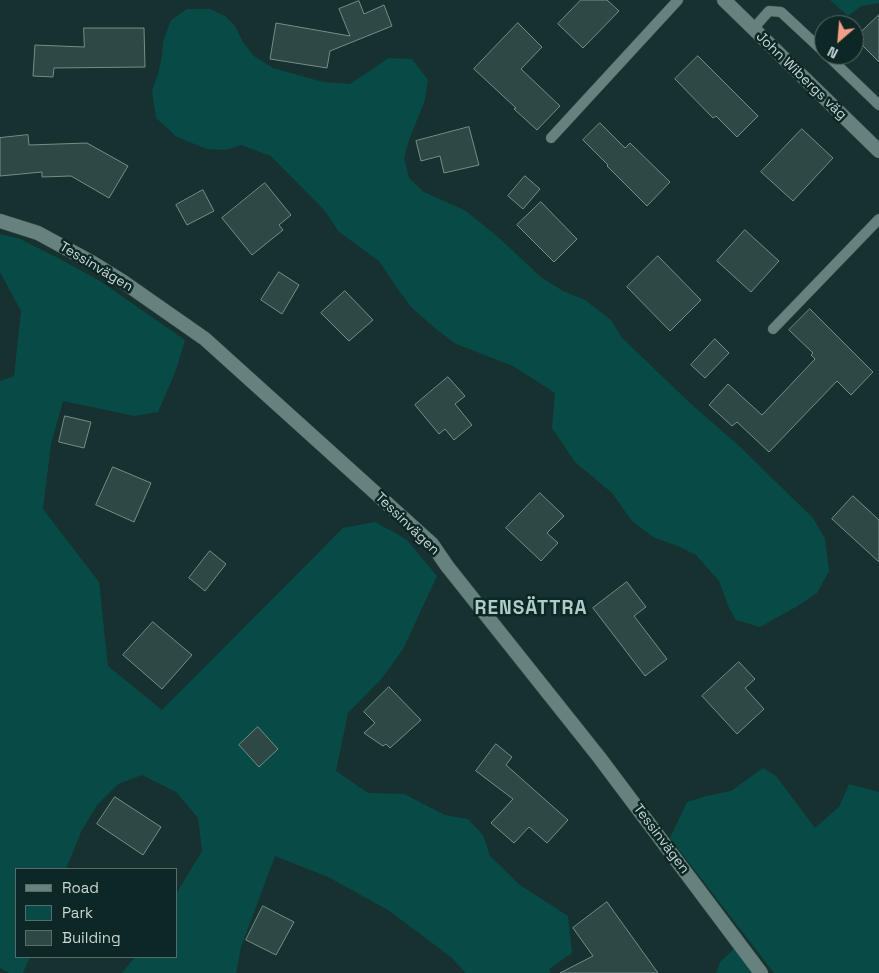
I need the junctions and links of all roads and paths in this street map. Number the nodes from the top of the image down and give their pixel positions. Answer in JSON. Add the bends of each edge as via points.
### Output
{"nodes":[{"id":1,"x":678,"y":0,"type":"edge"},
{"id":2,"x":724,"y":0,"type":"edge"},
{"id":3,"x":753,"y":29,"type":"junction"},
{"id":4,"x":814,"y":44,"type":"edge"},
{"id":5,"x":837,"y":65,"type":"edge"},
{"id":6,"x":879,"y":105,"type":"edge"},
{"id":7,"x":551,"y":138,"type":"dead end"},
{"id":8,"x":879,"y":151,"type":"edge"},
{"id":9,"x":879,"y":219,"type":"edge"},
{"id":10,"x":0,"y":221,"type":"edge"},
{"id":11,"x":772,"y":329,"type":"dead end"},
{"id":12,"x":762,"y":973,"type":"edge"}],
"edges":[{"from":1,"to":7,"type":"lane"},
{"from":2,"to":3,"type":"street","name":"John Wibergs väg"},
{"from":3,"to":4,"type":"lane","via":[[769,11],[781,12]]},
{"from":3,"to":8,"type":"street","name":"John Wibergs väg"},
{"from":5,"to":6,"type":"lane"},
{"from":9,"to":11,"type":"lane"},
{"from":10,"to":12,"type":"street","name":"Tessinvägen","via":[[38,233],[94,263],[205,339],[432,544]]}]}
